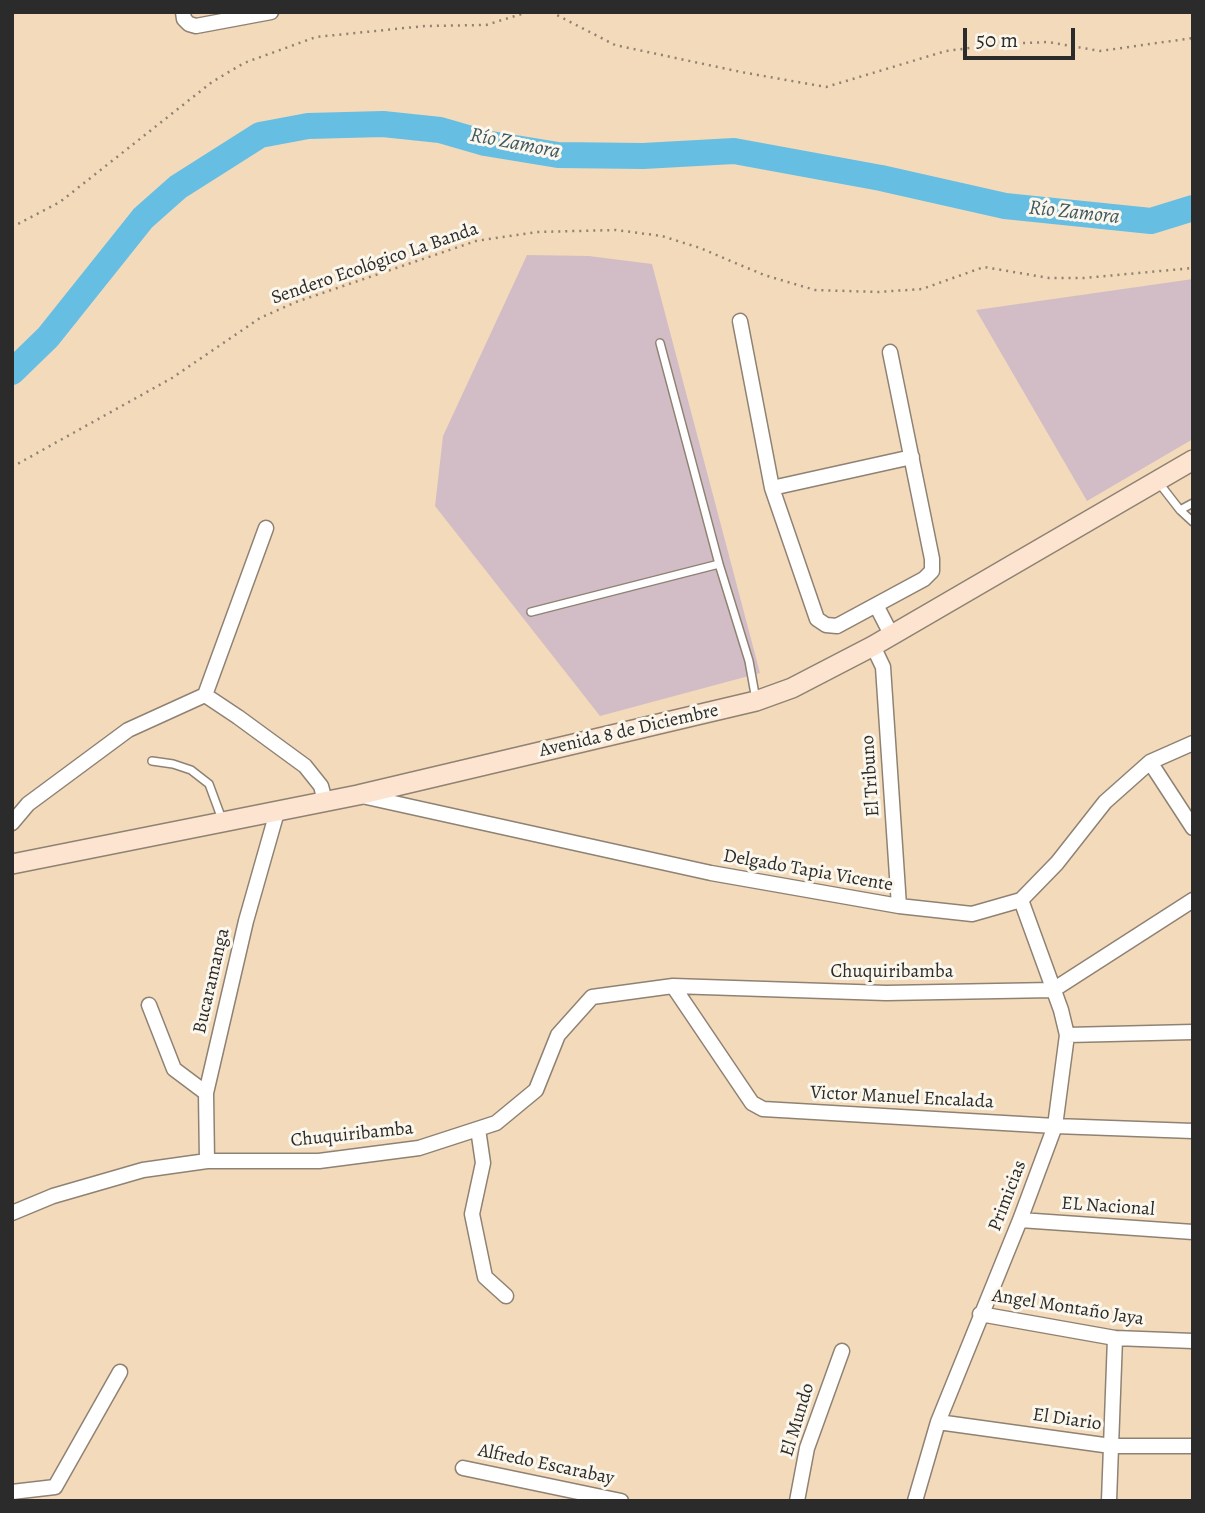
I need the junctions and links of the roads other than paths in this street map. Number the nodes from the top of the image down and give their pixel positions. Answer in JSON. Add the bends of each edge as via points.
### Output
{"nodes":[{"id":1,"x":271,"y":12,"type":"edge"},
{"id":2,"x":186,"y":18,"type":"edge"},
{"id":3,"x":740,"y":321,"type":"dead end"},
{"id":4,"x":660,"y":343,"type":"dead end"},
{"id":5,"x":890,"y":352,"type":"dead end"},
{"id":6,"x":912,"y":457,"type":"junction"},
{"id":7,"x":1193,"y":460,"type":"edge"},
{"id":8,"x":1158,"y":480,"type":"junction"},
{"id":9,"x":772,"y":488,"type":"junction"},
{"id":10,"x":1193,"y":503,"type":"edge"},
{"id":11,"x":1180,"y":510,"type":"junction"},
{"id":12,"x":1193,"y":522,"type":"edge"},
{"id":13,"x":266,"y":528,"type":"dead end"},
{"id":14,"x":719,"y":564,"type":"junction"},
{"id":15,"x":876,"y":605,"type":"junction"},
{"id":16,"x":531,"y":612,"type":"dead end"},
{"id":17,"x":892,"y":636,"type":"junction"},
{"id":18,"x":873,"y":646,"type":"junction"},
{"id":19,"x":205,"y":695,"type":"junction"},
{"id":20,"x":756,"y":701,"type":"junction"},
{"id":21,"x":1193,"y":743,"type":"edge"},
{"id":22,"x":152,"y":761,"type":"dead end"},
{"id":23,"x":1150,"y":762,"type":"junction"},
{"id":24,"x":358,"y":795,"type":"junction"},
{"id":25,"x":325,"y":801,"type":"junction"},
{"id":26,"x":277,"y":812,"type":"junction"},
{"id":27,"x":223,"y":822,"type":"junction"},
{"id":28,"x":12,"y":823,"type":"edge"},
{"id":29,"x":1193,"y":828,"type":"edge"},
{"id":30,"x":12,"y":864,"type":"edge"},
{"id":31,"x":1021,"y":900,"type":"junction"},
{"id":32,"x":1193,"y":900,"type":"edge"},
{"id":33,"x":899,"y":906,"type":"junction"},
{"id":34,"x":673,"y":986,"type":"junction"},
{"id":35,"x":1054,"y":990,"type":"junction"},
{"id":36,"x":149,"y":1006,"type":"dead end"},
{"id":37,"x":1193,"y":1032,"type":"edge"},
{"id":38,"x":1068,"y":1035,"type":"junction"},
{"id":39,"x":206,"y":1093,"type":"junction"},
{"id":40,"x":1055,"y":1126,"type":"junction"},
{"id":41,"x":478,"y":1129,"type":"junction"},
{"id":42,"x":1193,"y":1130,"type":"edge"},
{"id":43,"x":207,"y":1161,"type":"junction"},
{"id":44,"x":12,"y":1213,"type":"edge"},
{"id":45,"x":1020,"y":1220,"type":"junction"},
{"id":46,"x":1193,"y":1232,"type":"edge"},
{"id":47,"x":506,"y":1296,"type":"dead end"},
{"id":48,"x":980,"y":1314,"type":"junction"},
{"id":49,"x":1115,"y":1338,"type":"junction"},
{"id":50,"x":1193,"y":1341,"type":"edge"},
{"id":51,"x":842,"y":1351,"type":"dead end"},
{"id":52,"x":120,"y":1372,"type":"dead end"},
{"id":53,"x":938,"y":1422,"type":"junction"},
{"id":54,"x":1111,"y":1446,"type":"junction"},
{"id":55,"x":1193,"y":1446,"type":"edge"},
{"id":56,"x":463,"y":1468,"type":"dead end"},
{"id":57,"x":12,"y":1492,"type":"edge"},
{"id":58,"x":52,"y":1494,"type":"edge"},
{"id":59,"x":621,"y":1501,"type":"edge"},
{"id":60,"x":797,"y":1501,"type":"edge"},
{"id":61,"x":915,"y":1501,"type":"edge"},
{"id":62,"x":1109,"y":1501,"type":"edge"}],
"edges":[{"from":1,"to":2,"type":"street","via":[[196,26]]},
{"from":3,"to":9,"type":"street"},
{"from":4,"to":14,"type":"lane"},
{"from":5,"to":6,"type":"street"},
{"from":6,"to":9,"type":"street"},
{"from":6,"to":15,"type":"street","via":[[932,571]]},
{"from":7,"to":8,"type":"main road","name":"Avenida 8 de Diciembre"},
{"from":8,"to":11,"type":"lane"},
{"from":8,"to":17,"type":"main road","name":"Avenida 8 de Diciembre"},
{"from":9,"to":15,"type":"street","via":[[817,619],[837,626]]},
{"from":10,"to":11,"type":"lane"},
{"from":11,"to":12,"type":"lane"},
{"from":13,"to":19,"type":"street"},
{"from":14,"to":16,"type":"lane"},
{"from":14,"to":20,"type":"lane","via":[[749,661]]},
{"from":15,"to":17,"type":"street"},
{"from":17,"to":18,"type":"main road","name":"Avenida 8 de Diciembre"},
{"from":18,"to":20,"type":"main road","name":"Avenida 8 de Diciembre"},
{"from":18,"to":33,"type":"street","name":"El Tribuno","via":[[883,667]]},
{"from":19,"to":25,"type":"street","via":[[305,766],[321,786]]},
{"from":19,"to":28,"type":"street","via":[[128,730],[29,804]]},
{"from":20,"to":24,"type":"main road","name":"Avenida 8 de Diciembre"},
{"from":21,"to":23,"type":"street"},
{"from":22,"to":27,"type":"lane","via":[[191,770],[209,784]]},
{"from":23,"to":29,"type":"street"},
{"from":23,"to":31,"type":"street","via":[[1105,802]]},
{"from":24,"to":25,"type":"main road","name":"Avenida 8 de Diciembre"},
{"from":24,"to":33,"type":"street","name":"Delgado Tapia Vicente","via":[[711,873]]},
{"from":25,"to":26,"type":"main road","name":"Avenida 8 de Diciembre"},
{"from":26,"to":27,"type":"main road","name":"Avenida 8 de Diciembre"},
{"from":26,"to":39,"type":"street","name":"Bucaramanga"},
{"from":27,"to":30,"type":"main road","name":"Avenida 8 de Diciembre"},
{"from":31,"to":33,"type":"street","name":"Delgado Tapia Vicente","via":[[972,914]]},
{"from":31,"to":35,"type":"street","name":"Primicias"},
{"from":32,"to":35,"type":"street"},
{"from":34,"to":35,"type":"street","name":"Chuquiribamba","via":[[886,993]]},
{"from":34,"to":40,"type":"street","name":"Victor Manuel Encalada","via":[[751,1103],[763,1109]]},
{"from":34,"to":41,"type":"street","name":"Chuquiribamba","via":[[592,997],[558,1035],[536,1090],[496,1123]]},
{"from":35,"to":38,"type":"street","name":"Primicias"},
{"from":36,"to":39,"type":"street","via":[[174,1069]]},
{"from":37,"to":38,"type":"street"},
{"from":38,"to":40,"type":"street","name":"Primicias"},
{"from":39,"to":43,"type":"street","name":"Bucaramanga"},
{"from":40,"to":42,"type":"street","name":"Victor Manuel Encalada"},
{"from":40,"to":45,"type":"street","name":"Primicias"},
{"from":41,"to":43,"type":"street","name":"Chuquiribamba","via":[[419,1148],[319,1161]]},
{"from":41,"to":47,"type":"street","via":[[483,1163],[472,1213],[485,1277]]},
{"from":43,"to":44,"type":"street","name":"Chuquiribamba","via":[[143,1170]]},
{"from":45,"to":46,"type":"street","name":"EL Nacional"},
{"from":45,"to":48,"type":"street","name":"Primicias"},
{"from":48,"to":49,"type":"street","name":"Angel Montaño Jaya"},
{"from":48,"to":53,"type":"street","name":"Primicias"},
{"from":49,"to":50,"type":"street","name":"Angel Montaño Jaya"},
{"from":49,"to":54,"type":"street"},
{"from":51,"to":60,"type":"street","name":"El Mundo","via":[[807,1448]]},
{"from":52,"to":58,"type":"street"},
{"from":53,"to":54,"type":"street","name":"El Diario"},
{"from":53,"to":61,"type":"street","name":"Primicias"},
{"from":54,"to":55,"type":"street","name":"El Diario"},
{"from":54,"to":62,"type":"street"},
{"from":56,"to":59,"type":"street","name":"Alfredo Escarabay"},
{"from":57,"to":58,"type":"street"}]}
